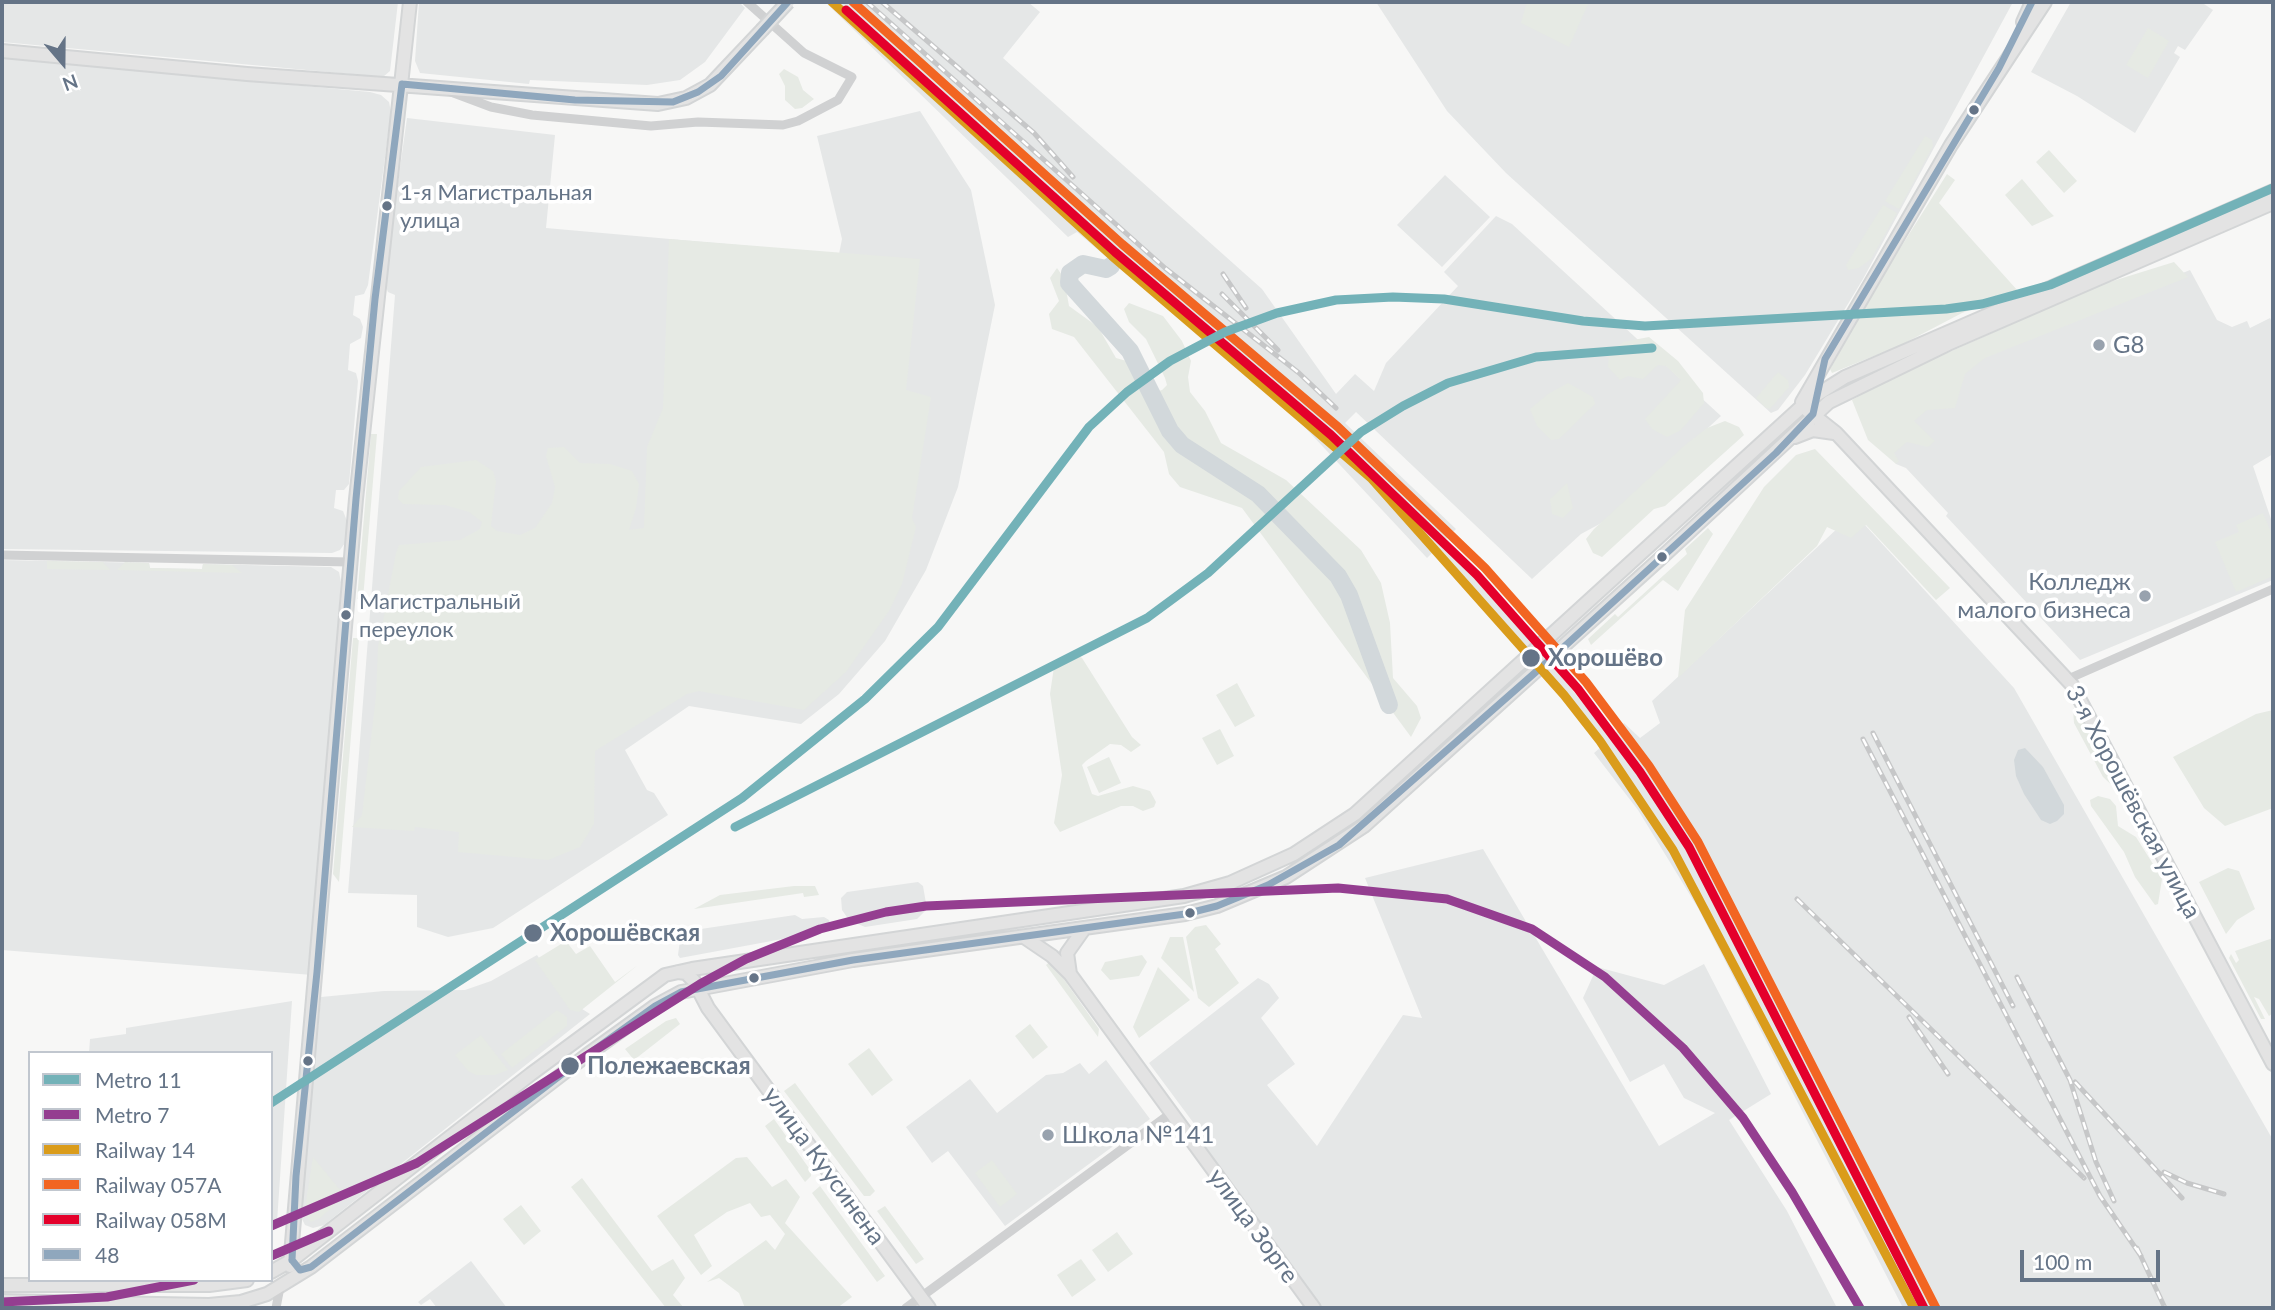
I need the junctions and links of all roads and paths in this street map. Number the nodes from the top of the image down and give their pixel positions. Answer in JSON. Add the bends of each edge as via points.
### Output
{"nodes":[{"id":1,"x":410,"y":2,"type":"edge"},
{"id":2,"x":747,"y":2,"type":"edge"},
{"id":3,"x":788,"y":2,"type":"edge"},
{"id":4,"x":2035,"y":2,"type":"edge"},
{"id":5,"x":2045,"y":2,"type":"edge"},
{"id":6,"x":2,"y":51,"type":"edge"},
{"id":7,"x":1999,"y":68,"type":"junction"},
{"id":8,"x":402,"y":84,"type":"junction"},
{"id":9,"x":439,"y":87,"type":"junction"},
{"id":10,"x":2273,"y":191,"type":"edge"},
{"id":11,"x":2273,"y":203,"type":"edge"},
{"id":12,"x":1825,"y":359,"type":"junction"},
{"id":13,"x":1844,"y":377,"type":"junction"},
{"id":14,"x":1819,"y":393,"type":"junction"},
{"id":15,"x":1801,"y":405,"type":"junction"},
{"id":16,"x":1813,"y":414,"type":"junction"},
{"id":17,"x":1836,"y":433,"type":"junction"},
{"id":18,"x":1786,"y":443,"type":"junction"},
{"id":19,"x":2,"y":555,"type":"edge"},
{"id":20,"x":351,"y":562,"type":"junction"},
{"id":21,"x":2273,"y":589,"type":"edge"},
{"id":22,"x":2067,"y":679,"type":"junction"},
{"id":23,"x":1084,"y":929,"type":"junction"},
{"id":24,"x":1024,"y":937,"type":"junction"},
{"id":25,"x":721,"y":965,"type":"junction"},
{"id":26,"x":674,"y":972,"type":"junction"},
{"id":27,"x":1070,"y":974,"type":"junction"},
{"id":28,"x":698,"y":988,"type":"junction"},
{"id":29,"x":2273,"y":1065,"type":"edge"},
{"id":30,"x":1171,"y":1114,"type":"junction"},
{"id":31,"x":292,"y":1260,"type":"junction"},
{"id":32,"x":311,"y":1267,"type":"junction"},
{"id":33,"x":273,"y":1271,"type":"edge"},
{"id":34,"x":232,"y":1282,"type":"edge"},
{"id":35,"x":2,"y":1285,"type":"edge"},
{"id":36,"x":280,"y":1287,"type":"junction"},
{"id":37,"x":921,"y":1297,"type":"junction"},
{"id":38,"x":2,"y":1301,"type":"edge"},
{"id":39,"x":276,"y":1308,"type":"edge"},
{"id":40,"x":906,"y":1308,"type":"edge"},
{"id":41,"x":929,"y":1308,"type":"edge"},
{"id":42,"x":1314,"y":1308,"type":"edge"}],
"edges":[{"from":1,"to":8,"type":"main road"},
{"from":2,"to":9,"type":"street","via":[[804,53],[852,77],[838,100],[798,121],[767,127],[712,122],[651,126],[491,107]]},
{"from":3,"to":9,"type":"main road","bridge":true,"via":[[710,85],[673,102],[575,100]]},
{"from":4,"to":7,"type":"main road"},
{"from":5,"to":7,"type":"main road"},
{"from":6,"to":8,"type":"main road"},
{"from":7,"to":12,"type":"main road"},
{"from":8,"to":9,"type":"main road"},
{"from":8,"to":20,"type":"main road","via":[[375,299]]},
{"from":10,"to":13,"type":"main road"},
{"from":11,"to":16,"type":"main road","via":[[1948,344],[1840,394]]},
{"from":12,"to":13,"type":"main road","via":[[1827,377]]},
{"from":12,"to":14,"type":"main road"},
{"from":12,"to":15,"type":"main road"},
{"from":13,"to":14,"type":"main road"},
{"from":14,"to":15,"type":"main road"},
{"from":14,"to":16,"type":"main road"},
{"from":15,"to":16,"type":"main road","name":"3-я Хорошёвская улица"},
{"from":15,"to":25,"type":"main road","via":[[1355,814],[1294,854],[1194,894]]},
{"from":16,"to":17,"type":"main road","name":"3-я Хорошёвская улица"},
{"from":16,"to":18,"type":"main road"},
{"from":17,"to":18,"type":"main road","via":[[1813,430]]},
{"from":17,"to":22,"type":"main road","name":"3-я Хорошёвская улица"},
{"from":18,"to":23,"type":"main road","via":[[1364,826],[1315,860],[1217,906]]},
{"from":19,"to":20,"type":"street"},
{"from":20,"to":31,"type":"main road"},
{"from":21,"to":22,"type":"street"},
{"from":22,"to":29,"type":"main road","name":"3-я Хорошёвская улица"},
{"from":23,"to":24,"type":"main road"},
{"from":23,"to":27,"type":"main road","via":[[1067,953]]},
{"from":24,"to":27,"type":"main road","name":"улица Зорге"},
{"from":24,"to":28,"type":"main road","via":[[853,960]]},
{"from":25,"to":26,"type":"main road"},
{"from":25,"to":28,"type":"main road","via":[[702,971]]},
{"from":26,"to":28,"type":"main road","via":[[686,973]]},
{"from":26,"to":31,"type":"main road","via":[[656,979]]},
{"from":27,"to":30,"type":"main road","name":"улица Зорге"},
{"from":28,"to":32,"type":"main road","via":[[662,1001],[587,1055]]},
{"from":28,"to":37,"type":"main road","name":"улица Куусинена","via":[[723,1029]]},
{"from":30,"to":37,"type":"street"},
{"from":30,"to":42,"type":"main road","name":"улица Зорге"},
{"from":31,"to":32,"type":"main road","via":[[300,1270]]},
{"from":31,"to":33,"type":"main road"},
{"from":31,"to":36,"type":"main road"},
{"from":32,"to":36,"type":"main road"},
{"from":34,"to":35,"type":"main road"},
{"from":36,"to":38,"type":"main road","via":[[255,1298],[209,1305]]},
{"from":36,"to":39,"type":"street"},
{"from":37,"to":40,"type":"street"},
{"from":37,"to":41,"type":"main road","name":"улица Куусинена"}]}
